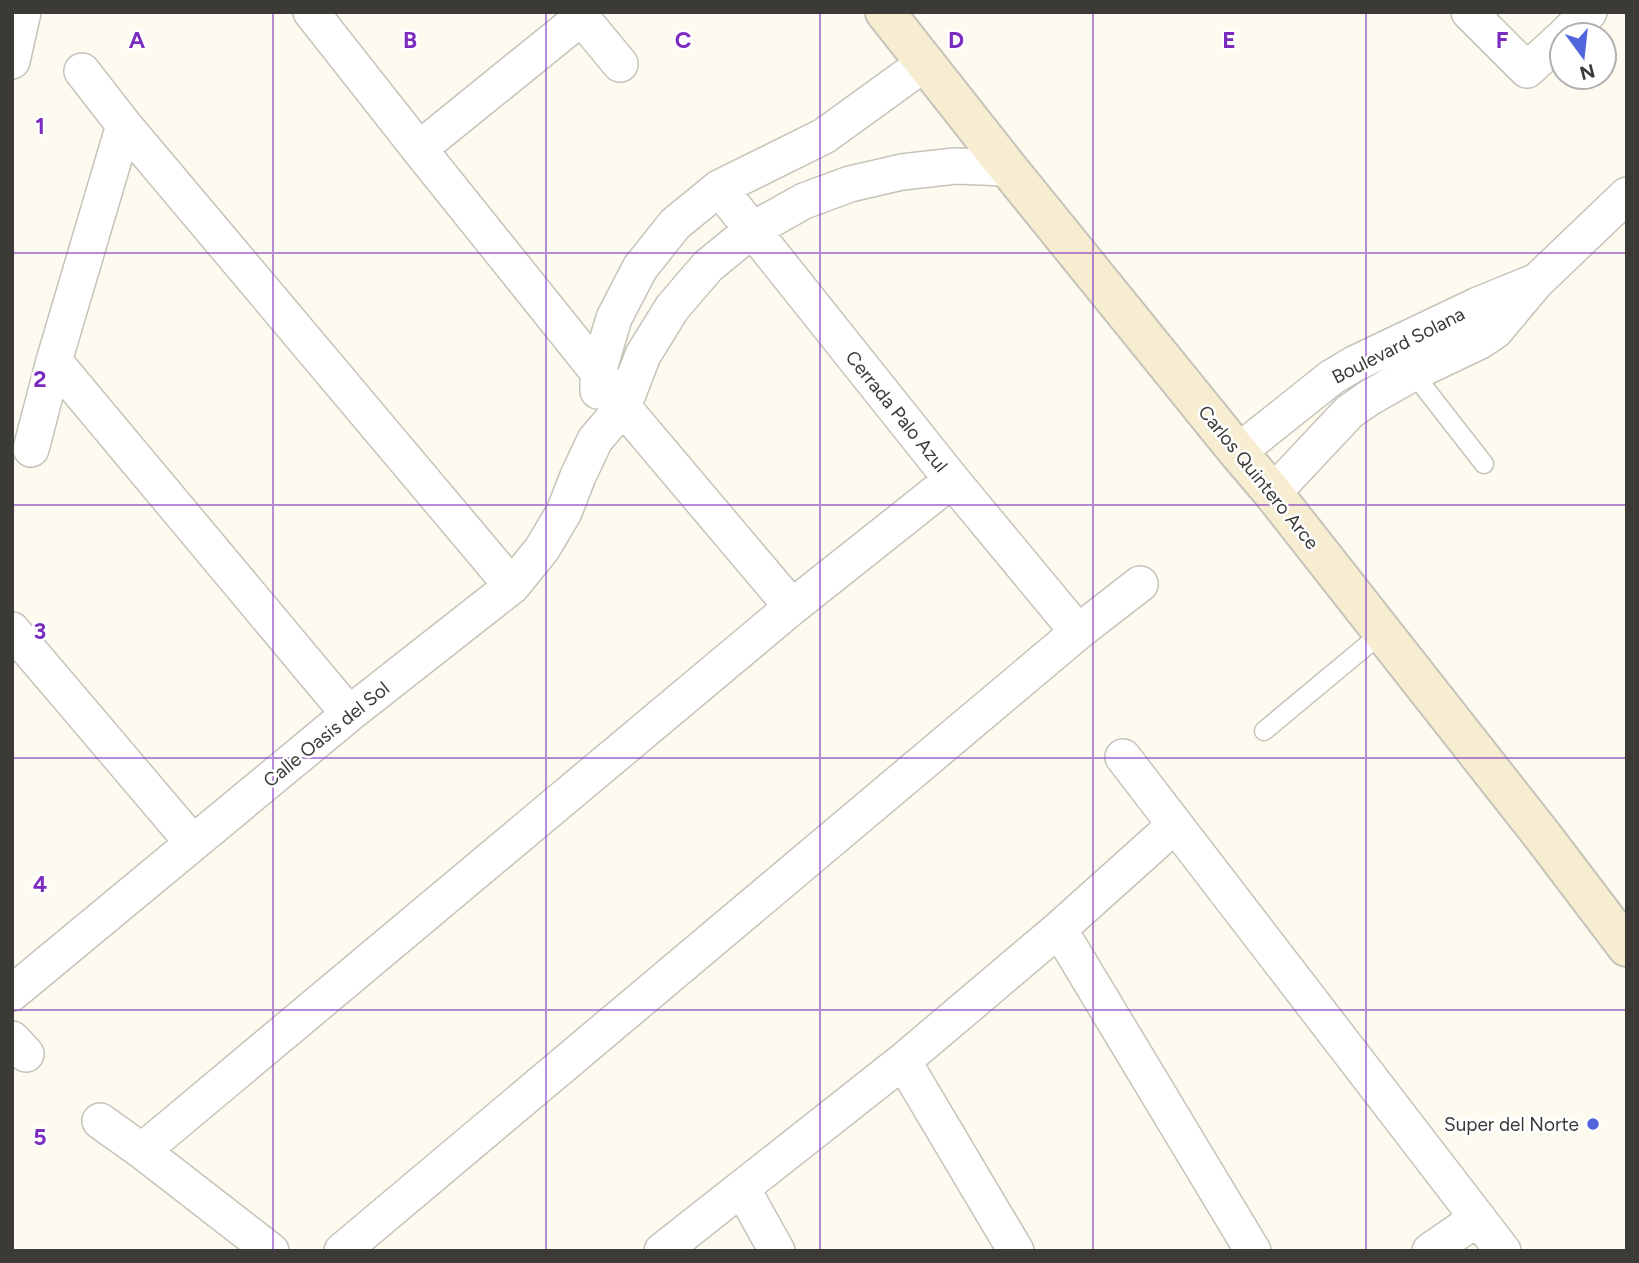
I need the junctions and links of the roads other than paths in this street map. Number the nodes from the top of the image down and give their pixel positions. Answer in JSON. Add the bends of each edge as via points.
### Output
{"nodes":[{"id":1,"x":23,"y":12,"type":"edge"},
{"id":2,"x":311,"y":12,"type":"edge"},
{"id":3,"x":885,"y":12,"type":"edge"},
{"id":4,"x":1469,"y":12,"type":"edge"},
{"id":5,"x":580,"y":15,"type":"edge"},
{"id":6,"x":1548,"y":51,"type":"edge"},
{"id":7,"x":13,"y":54,"type":"edge"},
{"id":8,"x":925,"y":63,"type":"junction"},
{"id":9,"x":620,"y":64,"type":"dead end"},
{"id":10,"x":82,"y":71,"type":"dead end"},
{"id":11,"x":124,"y":125,"type":"junction"},
{"id":12,"x":824,"y":136,"type":"junction"},
{"id":13,"x":419,"y":149,"type":"junction"},
{"id":14,"x":1008,"y":168,"type":"junction"},
{"id":15,"x":850,"y":184,"type":"junction"},
{"id":16,"x":719,"y":188,"type":"junction"},
{"id":17,"x":1627,"y":195,"type":"edge"},
{"id":18,"x":752,"y":230,"type":"junction"},
{"id":19,"x":1536,"y":282,"type":"junction"},
{"id":20,"x":54,"y":361,"type":"junction"},
{"id":21,"x":598,"y":372,"type":"junction"},
{"id":22,"x":1413,"y":373,"type":"junction"},
{"id":23,"x":623,"y":407,"type":"junction"},
{"id":24,"x":595,"y":440,"type":"junction"},
{"id":25,"x":32,"y":449,"type":"dead end"},
{"id":26,"x":1238,"y":452,"type":"junction"},
{"id":27,"x":1484,"y":464,"type":"dead end"},
{"id":28,"x":952,"y":480,"type":"junction"},
{"id":29,"x":1273,"y":492,"type":"junction"},
{"id":30,"x":1140,"y":584,"type":"dead end"},
{"id":31,"x":512,"y":586,"type":"junction"},
{"id":32,"x":792,"y":607,"type":"junction"},
{"id":33,"x":12,"y":629,"type":"edge"},
{"id":34,"x":1078,"y":632,"type":"junction"},
{"id":35,"x":1383,"y":632,"type":"junction"},
{"id":36,"x":349,"y":714,"type":"junction"},
{"id":37,"x":1264,"y":731,"type":"dead end"},
{"id":38,"x":1123,"y":757,"type":"dead end"},
{"id":39,"x":1175,"y":825,"type":"junction"},
{"id":40,"x":192,"y":843,"type":"junction"},
{"id":41,"x":1059,"y":929,"type":"junction"},
{"id":42,"x":1627,"y":947,"type":"edge"},
{"id":43,"x":12,"y":993,"type":"edge"},
{"id":44,"x":903,"y":1061,"type":"junction"},
{"id":45,"x":100,"y":1121,"type":"dead end"},
{"id":46,"x":142,"y":1151,"type":"junction"},
{"id":47,"x":742,"y":1188,"type":"junction"},
{"id":48,"x":1478,"y":1218,"type":"junction"},
{"id":49,"x":271,"y":1251,"type":"edge"},
{"id":50,"x":342,"y":1251,"type":"edge"},
{"id":51,"x":662,"y":1251,"type":"edge"},
{"id":52,"x":776,"y":1251,"type":"edge"},
{"id":53,"x":1016,"y":1251,"type":"edge"},
{"id":54,"x":1253,"y":1251,"type":"edge"},
{"id":55,"x":1430,"y":1251,"type":"edge"},
{"id":56,"x":1503,"y":1251,"type":"edge"}],
"edges":[{"from":1,"to":7,"type":"street"},
{"from":2,"to":13,"type":"street"},
{"from":3,"to":8,"type":"street","name":"Carlos Quintero Arce"},
{"from":4,"to":6,"type":"street","via":[[1527,71]]},
{"from":5,"to":9,"type":"street"},
{"from":5,"to":13,"type":"street"},
{"from":8,"to":12,"type":"street","name":"Calle Oasis del Sol"},
{"from":8,"to":14,"type":"street","name":"Carlos Quintero Arce"},
{"from":10,"to":11,"type":"street"},
{"from":11,"to":20,"type":"street"},
{"from":11,"to":31,"type":"street"},
{"from":12,"to":15,"type":"street"},
{"from":12,"to":16,"type":"street","name":"Calle Oasis del Sol"},
{"from":13,"to":21,"type":"street"},
{"from":14,"to":15,"type":"street","name":"Calle Oasis del Sol","via":[[955,166]]},
{"from":14,"to":26,"type":"street","name":"Carlos Quintero Arce"},
{"from":15,"to":18,"type":"street","name":"Calle Oasis del Sol","via":[[804,201]]},
{"from":16,"to":18,"type":"street","name":"Cerrada Palo Azul"},
{"from":16,"to":21,"type":"street","name":"Calle Oasis del Sol","via":[[676,224],[640,268],[614,318]]},
{"from":17,"to":19,"type":"street","name":"Boulevard Solana"},
{"from":18,"to":23,"type":"street","name":"Calle Oasis del Sol","via":[[708,266],[672,307],[643,355]]},
{"from":18,"to":28,"type":"street","name":"Cerrada Palo Azul"},
{"from":19,"to":22,"type":"street","name":"Boulevard Solana","via":[[1495,331]]},
{"from":19,"to":26,"type":"street","name":"Boulevard Solana","via":[[1332,376]]},
{"from":20,"to":25,"type":"street"},
{"from":20,"to":36,"type":"street"},
{"from":21,"to":23,"type":"street"},
{"from":21,"to":24,"type":"street","name":"Calle Oasis del Sol"},
{"from":22,"to":27,"type":"lane"},
{"from":22,"to":29,"type":"street","name":"Boulevard Solana","via":[[1349,412]]},
{"from":23,"to":24,"type":"street","name":"Calle Oasis del Sol"},
{"from":23,"to":32,"type":"street"},
{"from":24,"to":31,"type":"street","name":"Calle Oasis del Sol","via":[[564,512]]},
{"from":26,"to":29,"type":"street","name":"Carlos Quintero Arce"},
{"from":28,"to":32,"type":"street"},
{"from":28,"to":34,"type":"street","name":"Cerrada Palo Azul"},
{"from":29,"to":35,"type":"street","name":"Carlos Quintero Arce"},
{"from":30,"to":34,"type":"street"},
{"from":31,"to":36,"type":"street","name":"Calle Oasis del Sol"},
{"from":32,"to":46,"type":"street"},
{"from":33,"to":40,"type":"street"},
{"from":34,"to":50,"type":"street"},
{"from":35,"to":37,"type":"lane"},
{"from":35,"to":42,"type":"street","name":"Carlos Quintero Arce"},
{"from":36,"to":40,"type":"street","name":"Calle Oasis del Sol"},
{"from":38,"to":39,"type":"street"},
{"from":39,"to":41,"type":"street"},
{"from":39,"to":48,"type":"street"},
{"from":40,"to":43,"type":"street","name":"Calle Oasis del Sol"},
{"from":41,"to":44,"type":"street"},
{"from":41,"to":54,"type":"street"},
{"from":44,"to":47,"type":"street"},
{"from":44,"to":53,"type":"street"},
{"from":45,"to":46,"type":"street"},
{"from":46,"to":49,"type":"street"},
{"from":47,"to":51,"type":"street"},
{"from":47,"to":52,"type":"street"},
{"from":48,"to":55,"type":"street"},
{"from":48,"to":56,"type":"street"}]}
